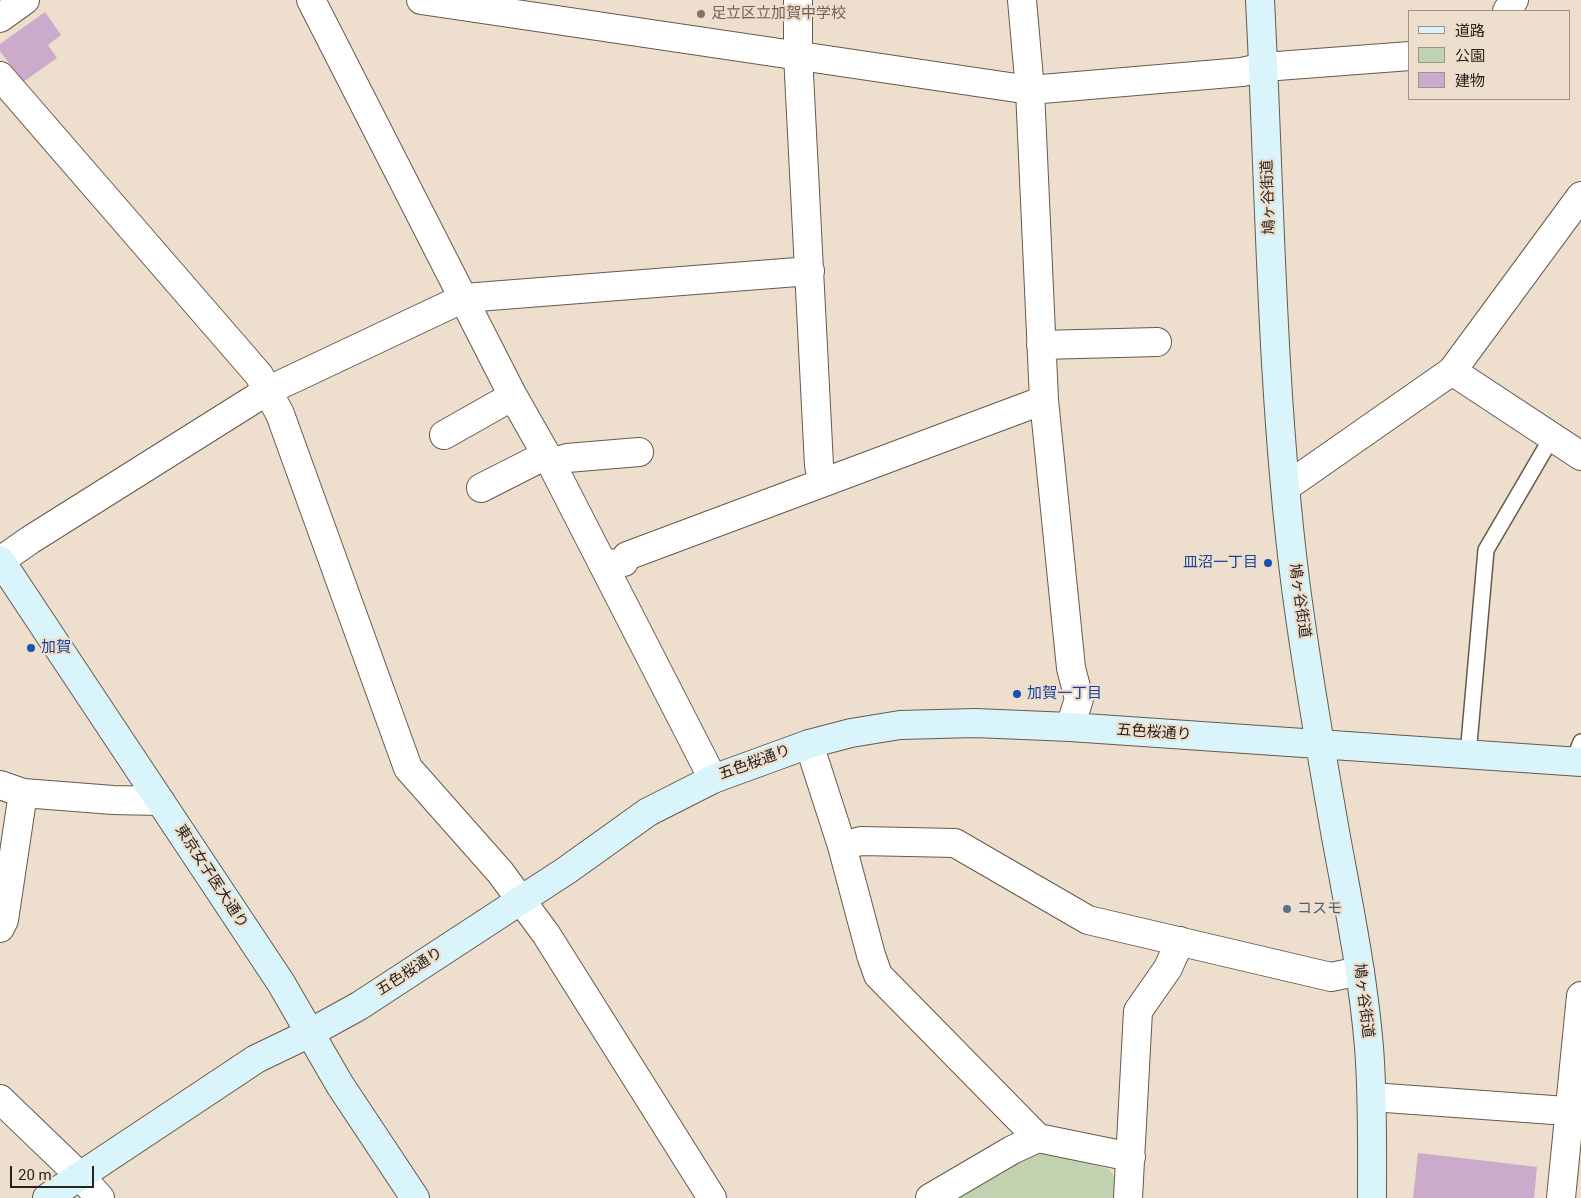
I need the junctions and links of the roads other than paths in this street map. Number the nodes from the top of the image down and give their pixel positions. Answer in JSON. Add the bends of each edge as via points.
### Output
{"nodes":[{"id":1,"x":25,"y":0,"type":"edge"},
{"id":2,"x":311,"y":0,"type":"edge"},
{"id":3,"x":422,"y":0,"type":"edge"},
{"id":4,"x":798,"y":0,"type":"edge"},
{"id":5,"x":1022,"y":0,"type":"edge"},
{"id":6,"x":1260,"y":0,"type":"edge"},
{"id":7,"x":0,"y":18,"type":"edge"},
{"id":8,"x":798,"y":55,"type":"junction"},
{"id":9,"x":1408,"y":56,"type":"edge"},
{"id":10,"x":1264,"y":67,"type":"junction"},
{"id":11,"x":0,"y":76,"type":"edge"},
{"id":12,"x":1030,"y":90,"type":"junction"},
{"id":13,"x":1577,"y":208,"type":"edge"},
{"id":14,"x":810,"y":271,"type":"junction"},
{"id":15,"x":464,"y":298,"type":"junction"},
{"id":16,"x":1157,"y":342,"type":"dead end"},
{"id":17,"x":1041,"y":345,"type":"junction"},
{"id":18,"x":1452,"y":371,"type":"junction"},
{"id":19,"x":267,"y":391,"type":"junction"},
{"id":20,"x":513,"y":396,"type":"junction"},
{"id":21,"x":1044,"y":400,"type":"junction"},
{"id":22,"x":444,"y":435,"type":"dead end"},
{"id":23,"x":1552,"y":437,"type":"junction"},
{"id":24,"x":639,"y":452,"type":"dead end"},
{"id":25,"x":1581,"y":456,"type":"edge"},
{"id":26,"x":548,"y":459,"type":"junction"},
{"id":27,"x":822,"y":482,"type":"junction"},
{"id":28,"x":1286,"y":486,"type":"junction"},
{"id":29,"x":481,"y":488,"type":"dead end"},
{"id":30,"x":0,"y":560,"type":"edge"},
{"id":31,"x":603,"y":565,"type":"junction"},
{"id":32,"x":1070,"y":727,"type":"junction"},
{"id":33,"x":810,"y":744,"type":"junction"},
{"id":34,"x":1320,"y":745,"type":"junction"},
{"id":35,"x":1468,"y":755,"type":"junction"},
{"id":36,"x":1578,"y":755,"type":"edge"},
{"id":37,"x":713,"y":779,"type":"junction"},
{"id":38,"x":11,"y":789,"type":"edge"},
{"id":39,"x":160,"y":800,"type":"junction"},
{"id":40,"x":842,"y":846,"type":"junction"},
{"id":41,"x":520,"y":900,"type":"junction"},
{"id":42,"x":0,"y":928,"type":"edge"},
{"id":43,"x":1180,"y":942,"type":"junction"},
{"id":44,"x":1360,"y":971,"type":"junction"},
{"id":45,"x":1581,"y":996,"type":"edge"},
{"id":46,"x":308,"y":1034,"type":"junction"},
{"id":47,"x":1372,"y":1097,"type":"junction"},
{"id":48,"x":0,"y":1099,"type":"edge"},
{"id":49,"x":1575,"y":1112,"type":"edge"},
{"id":50,"x":1038,"y":1138,"type":"junction"},
{"id":51,"x":1131,"y":1158,"type":"junction"},
{"id":52,"x":80,"y":1176,"type":"junction"},
{"id":53,"x":47,"y":1198,"type":"edge"},
{"id":54,"x":100,"y":1198,"type":"edge"},
{"id":55,"x":415,"y":1198,"type":"edge"},
{"id":56,"x":712,"y":1198,"type":"edge"},
{"id":57,"x":930,"y":1198,"type":"edge"},
{"id":58,"x":1128,"y":1198,"type":"edge"},
{"id":59,"x":1372,"y":1198,"type":"edge"},
{"id":60,"x":1561,"y":1198,"type":"edge"}],
"edges":[{"from":1,"to":7,"type":"street"},
{"from":2,"to":15,"type":"street"},
{"from":3,"to":8,"type":"street"},
{"from":4,"to":8,"type":"street"},
{"from":5,"to":12,"type":"street"},
{"from":6,"to":10,"type":"street","name":"鳩ヶ谷街道"},
{"from":8,"to":12,"type":"street"},
{"from":8,"to":14,"type":"street"},
{"from":9,"to":10,"type":"street"},
{"from":10,"to":12,"type":"street","via":[[1242,72]]},
{"from":10,"to":28,"type":"street","name":"鳩ヶ谷街道","via":[[1276,359]]},
{"from":11,"to":19,"type":"street","via":[[259,374]]},
{"from":12,"to":17,"type":"street"},
{"from":13,"to":18,"type":"street"},
{"from":14,"to":15,"type":"street"},
{"from":14,"to":27,"type":"street"},
{"from":15,"to":19,"type":"street"},
{"from":15,"to":20,"type":"street"},
{"from":16,"to":17,"type":"street"},
{"from":17,"to":21,"type":"street"},
{"from":18,"to":23,"type":"street"},
{"from":18,"to":28,"type":"street"},
{"from":19,"to":30,"type":"street"},
{"from":19,"to":41,"type":"street","via":[[280,414],[408,768],[500,872]]},
{"from":20,"to":22,"type":"street"},
{"from":20,"to":26,"type":"street"},
{"from":21,"to":27,"type":"street"},
{"from":21,"to":32,"type":"street","via":[[1071,668],[1079,699]]},
{"from":23,"to":25,"type":"street"},
{"from":23,"to":35,"type":"lane","via":[[1486,550]]},
{"from":24,"to":26,"type":"street"},
{"from":26,"to":29,"type":"street"},
{"from":26,"to":31,"type":"street"},
{"from":27,"to":31,"type":"street","via":[[627,556],[624,562]]},
{"from":28,"to":34,"type":"street","name":"鳩ヶ谷街道","via":[[1295,580]]},
{"from":30,"to":39,"type":"street","name":"東京女子医大通り"},
{"from":31,"to":37,"type":"street"},
{"from":32,"to":33,"type":"street","name":"五色桜通り","via":[[975,723],[900,725]]},
{"from":32,"to":34,"type":"street","name":"五色桜通り"},
{"from":33,"to":37,"type":"street","name":"五色桜通り"},
{"from":33,"to":40,"type":"street"},
{"from":34,"to":35,"type":"street","name":"五色桜通り"},
{"from":34,"to":44,"type":"street","name":"鳩ヶ谷街道"},
{"from":35,"to":36,"type":"street","name":"五色桜通り"},
{"from":37,"to":41,"type":"street","name":"五色桜通り","via":[[648,812]]},
{"from":38,"to":39,"type":"street","via":[[113,800]]},
{"from":38,"to":42,"type":"street","via":[[4,920]]},
{"from":39,"to":46,"type":"street","name":"東京女子医大通り","via":[[281,984]]},
{"from":40,"to":43,"type":"street","via":[[861,841],[955,843],[1088,920]]},
{"from":40,"to":50,"type":"street","via":[[878,975]]},
{"from":41,"to":46,"type":"street","name":"五色桜通り","via":[[359,1006]]},
{"from":41,"to":56,"type":"street","via":[[546,934]]},
{"from":43,"to":44,"type":"street","via":[[1331,977]]},
{"from":43,"to":51,"type":"street","via":[[1168,968],[1138,1011]]},
{"from":44,"to":47,"type":"street","name":"鳩ヶ谷街道"},
{"from":45,"to":49,"type":"street"},
{"from":46,"to":52,"type":"street","name":"五色桜通り","via":[[256,1059]]},
{"from":46,"to":55,"type":"street","name":"東京女子医大通り"},
{"from":47,"to":49,"type":"street"},
{"from":47,"to":59,"type":"street","name":"鳩ヶ谷街道"},
{"from":48,"to":52,"type":"street"},
{"from":49,"to":60,"type":"street"},
{"from":50,"to":51,"type":"street"},
{"from":50,"to":57,"type":"street"},
{"from":51,"to":58,"type":"street"},
{"from":52,"to":53,"type":"street","name":"五色桜通り"},
{"from":52,"to":54,"type":"street"}]}
